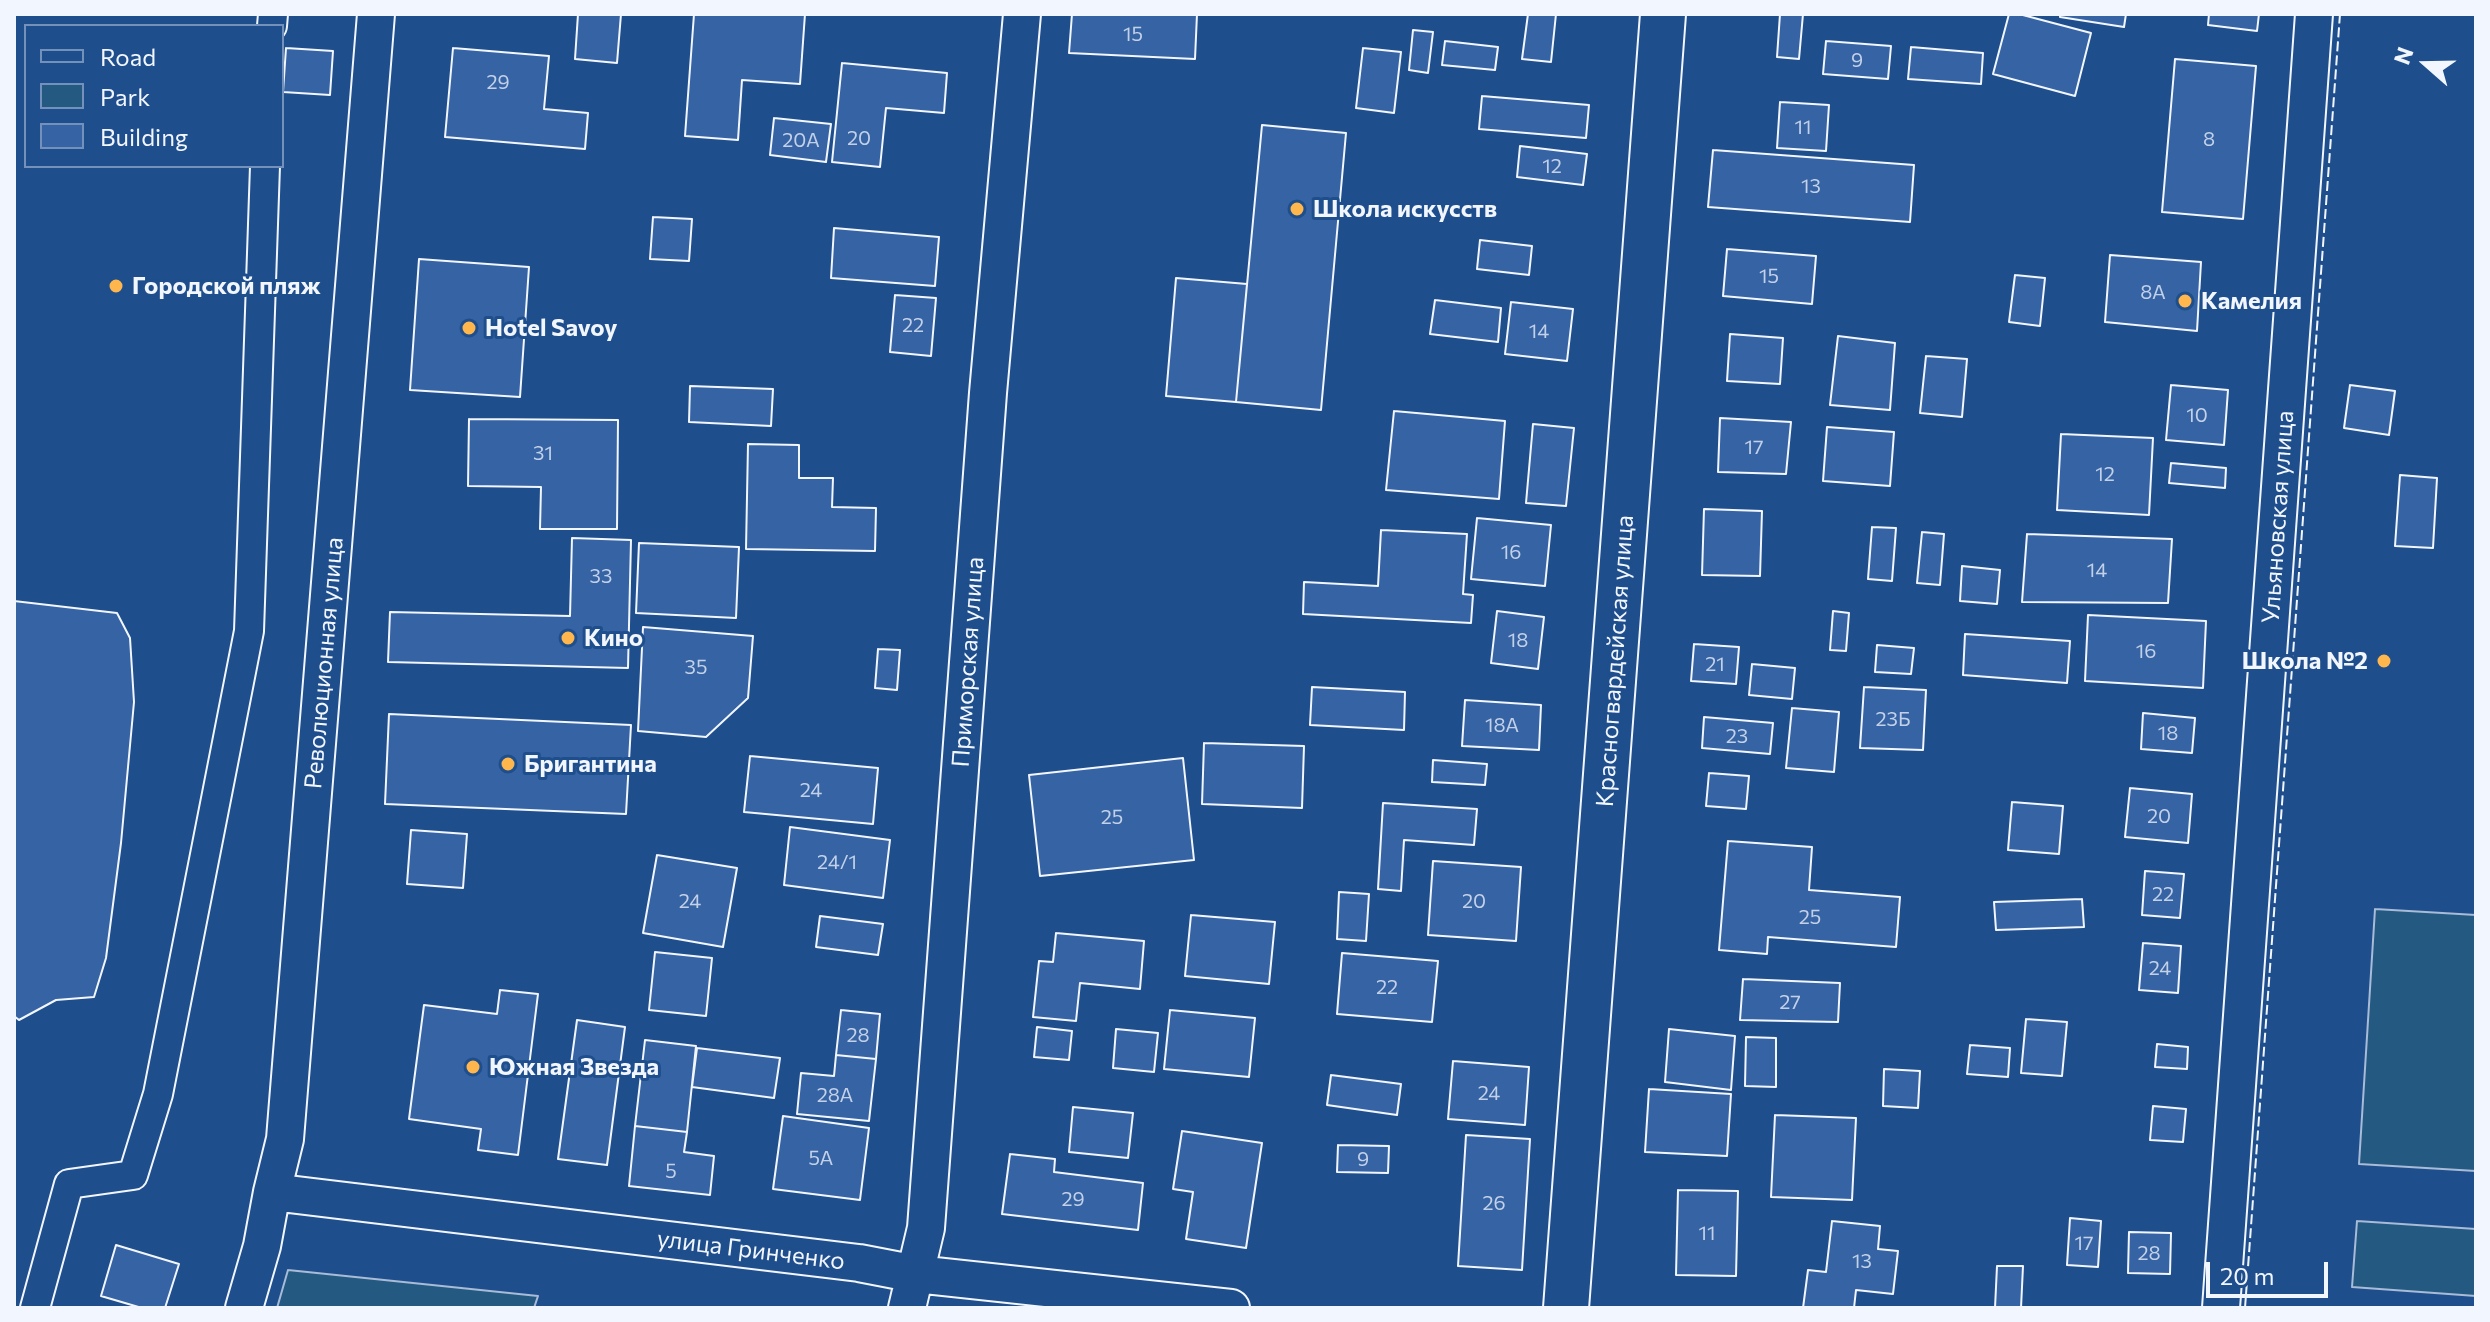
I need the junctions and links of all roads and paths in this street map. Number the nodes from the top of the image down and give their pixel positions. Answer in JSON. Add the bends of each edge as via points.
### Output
{"nodes":[{"id":1,"x":376,"y":14,"type":"edge"},
{"id":2,"x":1022,"y":14,"type":"edge"},
{"id":3,"x":1663,"y":14,"type":"edge"},
{"id":4,"x":2314,"y":14,"type":"edge"},
{"id":5,"x":265,"y":168,"type":"edge"},
{"id":6,"x":272,"y":1192,"type":"junction"},
{"id":7,"x":916,"y":1274,"type":"junction"},
{"id":8,"x":35,"y":1308,"type":"edge"},
{"id":9,"x":244,"y":1308,"type":"edge"},
{"id":10,"x":907,"y":1308,"type":"edge"},
{"id":11,"x":1231,"y":1308,"type":"edge"},
{"id":12,"x":1566,"y":1308,"type":"edge"},
{"id":13,"x":2221,"y":1308,"type":"edge"}],
"edges":[{"from":1,"to":6,"type":"street","name":"Революционная улица","via":[[285,1139]]},
{"from":2,"to":7,"type":"street","name":"Приморская улица","via":[[988,393],[926,1228]]},
{"from":3,"to":12,"type":"street","name":"Красногвардейская улица"},
{"from":4,"to":13,"type":"street","name":"Ульяновская улица"},
{"from":5,"to":8,"type":"street","via":[[249,631],[158,1094],[133,1175],[69,1184]]},
{"from":6,"to":7,"type":"street","name":"улица Гринченко"},
{"from":6,"to":9,"type":"street","name":"Революционная улица"},
{"from":7,"to":10,"type":"street","name":"Приморская улица"},
{"from":7,"to":11,"type":"street","name":"улица Гринченко"}]}
